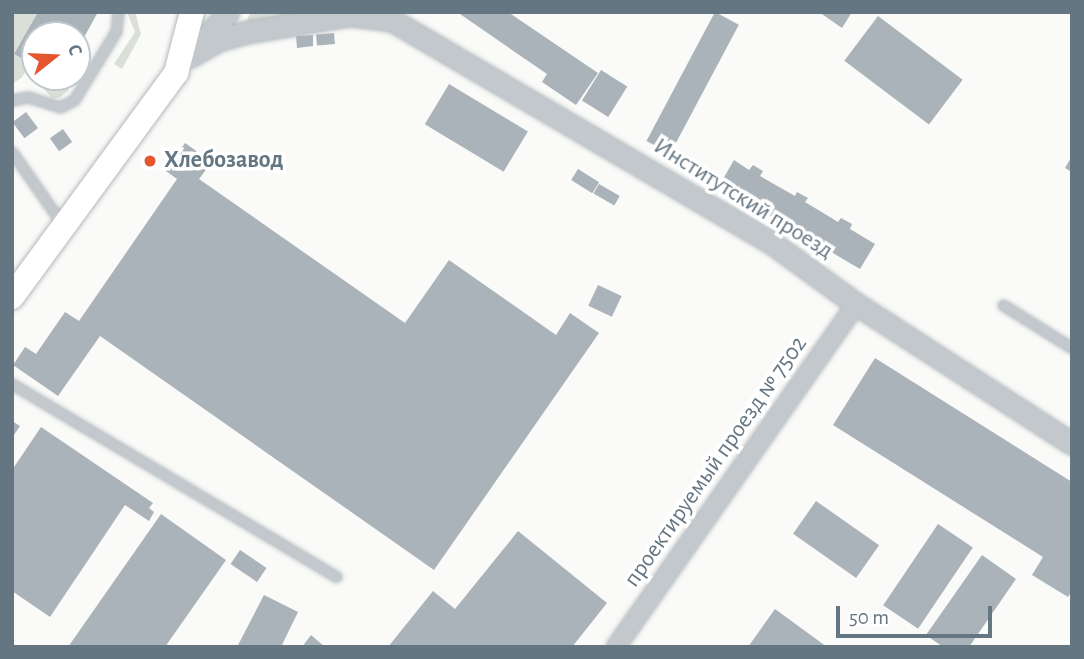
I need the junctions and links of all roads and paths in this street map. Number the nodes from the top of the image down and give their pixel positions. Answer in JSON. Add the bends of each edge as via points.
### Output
{"nodes":[{"id":1,"x":118,"y":12,"type":"edge"},
{"id":2,"x":192,"y":12,"type":"edge"},
{"id":3,"x":228,"y":12,"type":"edge"},
{"id":4,"x":384,"y":15,"type":"edge"},
{"id":5,"x":184,"y":64,"type":"junction"},
{"id":6,"x":12,"y":100,"type":"edge"},
{"id":7,"x":12,"y":152,"type":"edge"},
{"id":8,"x":63,"y":225,"type":"junction"},
{"id":9,"x":12,"y":297,"type":"edge"},
{"id":10,"x":856,"y":304,"type":"junction"},
{"id":11,"x":1003,"y":305,"type":"dead end"},
{"id":12,"x":1072,"y":348,"type":"edge"},
{"id":13,"x":12,"y":384,"type":"edge"},
{"id":14,"x":1072,"y":444,"type":"edge"},
{"id":15,"x":336,"y":576,"type":"dead end"},
{"id":16,"x":616,"y":647,"type":"edge"}],
"edges":[{"from":1,"to":6,"type":"lane","via":[[116,31],[74,100],[60,107],[28,97]]},
{"from":2,"to":5,"type":"main road"},
{"from":3,"to":5,"type":"street"},
{"from":4,"to":5,"type":"street","via":[[333,16],[234,34]]},
{"from":4,"to":10,"type":"street","name":"Институтский проезд","via":[[769,241]]},
{"from":5,"to":8,"type":"main road"},
{"from":7,"to":8,"type":"lane"},
{"from":8,"to":9,"type":"main road"},
{"from":10,"to":14,"type":"street","name":"Институтский проезд"},
{"from":10,"to":16,"type":"street","name":"проектируемый проезд № 7502"},
{"from":11,"to":12,"type":"lane"},
{"from":13,"to":15,"type":"lane"}]}
